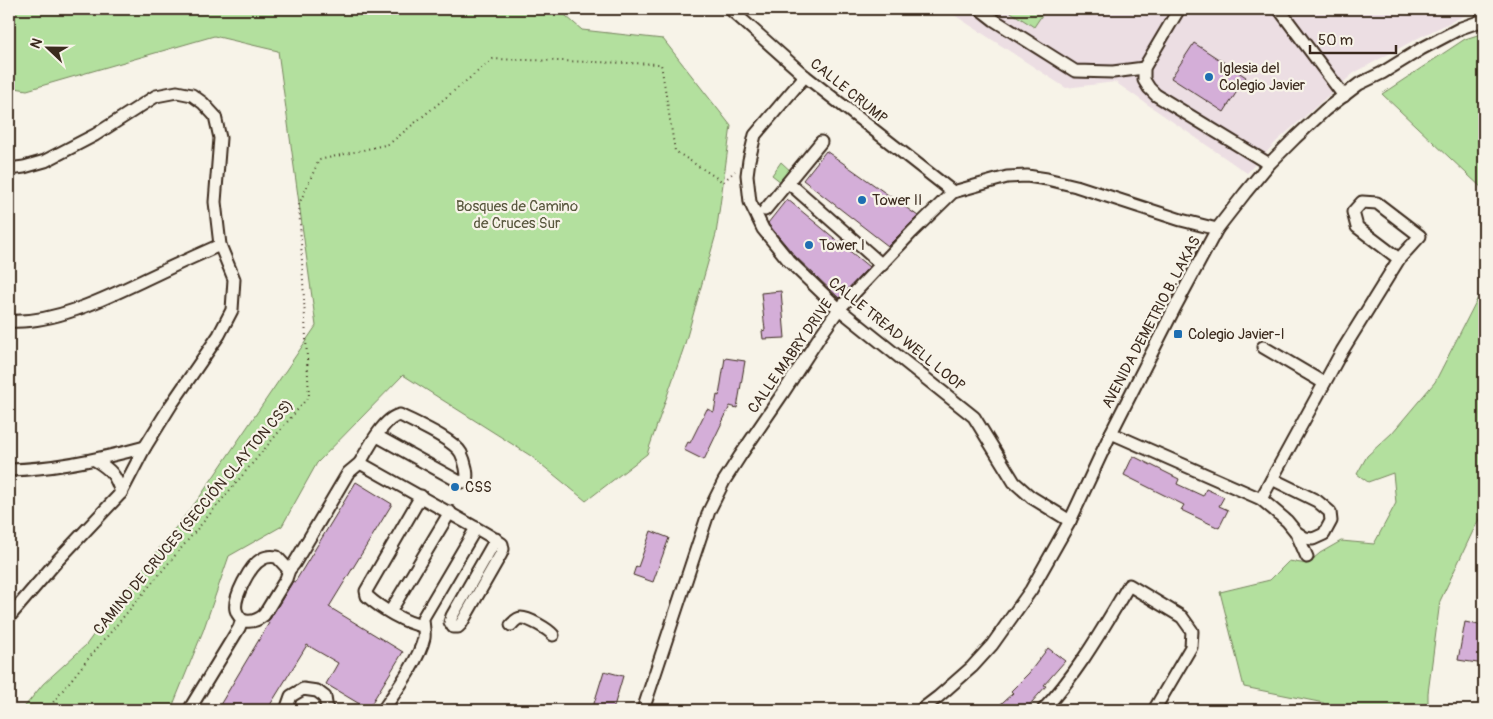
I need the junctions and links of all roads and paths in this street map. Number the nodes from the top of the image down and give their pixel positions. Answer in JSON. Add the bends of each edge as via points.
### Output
{"nodes":[{"id":1,"x":730,"y":9,"type":"edge"},
{"id":2,"x":980,"y":9,"type":"edge"},
{"id":3,"x":1179,"y":9,"type":"edge"},
{"id":4,"x":1278,"y":9,"type":"edge"},
{"id":5,"x":1481,"y":9,"type":"edge"},
{"id":6,"x":1484,"y":18,"type":"edge"},
{"id":7,"x":1144,"y":68,"type":"junction"},
{"id":8,"x":805,"y":76,"type":"junction"},
{"id":9,"x":1344,"y":96,"type":"junction"},
{"id":10,"x":821,"y":142,"type":"dead end"},
{"id":11,"x":749,"y":160,"type":"junction"},
{"id":12,"x":1269,"y":164,"type":"junction"},
{"id":13,"x":9,"y":169,"type":"edge"},
{"id":14,"x":789,"y":183,"type":"junction"},
{"id":15,"x":953,"y":192,"type":"junction"},
{"id":16,"x":765,"y":210,"type":"dead end"},
{"id":17,"x":1217,"y":229,"type":"junction"},
{"id":18,"x":220,"y":244,"type":"junction"},
{"id":19,"x":1399,"y":259,"type":"junction"},
{"id":20,"x":882,"y":265,"type":"junction"},
{"id":21,"x":839,"y":309,"type":"junction"},
{"id":22,"x":9,"y":321,"type":"edge"},
{"id":23,"x":1263,"y":347,"type":"dead end"},
{"id":24,"x":1324,"y":383,"type":"junction"},
{"id":25,"x":1111,"y":433,"type":"junction"},
{"id":26,"x":377,"y":436,"type":"junction"},
{"id":27,"x":145,"y":447,"type":"junction"},
{"id":28,"x":94,"y":460,"type":"junction"},
{"id":29,"x":360,"y":463,"type":"junction"},
{"id":30,"x":9,"y":470,"type":"edge"},
{"id":31,"x":1272,"y":479,"type":"junction"},
{"id":32,"x":121,"y":494,"type":"junction"},
{"id":33,"x":421,"y":496,"type":"junction"},
{"id":34,"x":1261,"y":499,"type":"junction"},
{"id":35,"x":450,"y":512,"type":"junction"},
{"id":36,"x":1070,"y":521,"type":"junction"},
{"id":37,"x":476,"y":528,"type":"junction"},
{"id":38,"x":1296,"y":532,"type":"junction"},
{"id":39,"x":496,"y":540,"type":"junction"},
{"id":40,"x":1307,"y":557,"type":"dead end"},
{"id":41,"x":289,"y":570,"type":"junction"},
{"id":42,"x":390,"y":612,"type":"junction"},
{"id":43,"x":9,"y":617,"type":"edge"},
{"id":44,"x":242,"y":620,"type":"junction"},
{"id":45,"x":511,"y":625,"type":"dead end"},
{"id":46,"x":423,"y":626,"type":"junction"},
{"id":47,"x":553,"y":635,"type":"dead end"},
{"id":48,"x":47,"y":710,"type":"edge"},
{"id":49,"x":189,"y":710,"type":"edge"},
{"id":50,"x":286,"y":710,"type":"edge"},
{"id":51,"x":327,"y":710,"type":"edge"},
{"id":52,"x":383,"y":710,"type":"edge"},
{"id":53,"x":643,"y":710,"type":"edge"},
{"id":54,"x":920,"y":710,"type":"edge"},
{"id":55,"x":1043,"y":710,"type":"edge"},
{"id":56,"x":1154,"y":710,"type":"edge"}],
"edges":[{"from":1,"to":8,"type":"street","name":"CALLE CRUMP"},
{"from":2,"to":7,"type":"street","via":[[1075,71],[1113,72]]},
{"from":3,"to":7,"type":"street"},
{"from":4,"to":9,"type":"street"},
{"from":5,"to":6,"type":"street"},
{"from":6,"to":9,"type":"street","name":"AVENIDA DEMETRIO B. LAKAS","via":[[1421,49]]},
{"from":7,"to":12,"type":"street","via":[[1144,80],[1156,95]]},
{"from":8,"to":11,"type":"street","name":"CALLE TREAD WELL LOOP","via":[[755,135]]},
{"from":8,"to":15,"type":"street","name":"CALLE CRUMP"},
{"from":9,"to":12,"type":"street","name":"AVENIDA DEMETRIO B. LAKAS"},
{"from":10,"to":14,"type":"street"},
{"from":11,"to":21,"type":"street","name":"CALLE TREAD WELL LOOP","via":[[750,202],[763,229],[789,261]]},
{"from":11,"to":48,"type":"path","name":"CAMINO DE CRUCES (SECCIÓN CLAYTON CSS)","via":[[723,182],[675,152],[661,64],[493,59],[389,144],[319,160],[299,204],[309,396]]},
{"from":12,"to":17,"type":"street","name":"AVENIDA DEMETRIO B. LAKAS"},
{"from":13,"to":18,"type":"street","via":[[45,161],[95,135],[156,96],[177,92],[192,95],[215,116],[220,138],[215,202]]},
{"from":14,"to":16,"type":"street"},
{"from":14,"to":20,"type":"street"},
{"from":15,"to":17,"type":"street","name":"CALLE MABRY DRIVE","via":[[1007,177],[1034,177],[1076,186]]},
{"from":15,"to":20,"type":"street","name":"CALLE MABRY DRIVE"},
{"from":17,"to":25,"type":"street","name":"AVENIDA DEMETRIO B. LAKAS"},
{"from":18,"to":22,"type":"street","via":[[106,298],[48,318]]},
{"from":18,"to":27,"type":"street","via":[[234,279],[232,310]]},
{"from":19,"to":19,"type":"street","via":[[1357,227],[1353,212],[1362,202],[1377,203],[1420,236]]},
{"from":19,"to":24,"type":"street"},
{"from":20,"to":21,"type":"street","name":"CALLE MABRY DRIVE"},
{"from":21,"to":36,"type":"street","name":"CALLE TREAD WELL LOOP","via":[[974,417],[1014,482],[1031,497]]},
{"from":21,"to":53,"type":"street","name":"CALLE MABRY DRIVE","via":[[740,456],[709,511]]},
{"from":23,"to":24,"type":"street"},
{"from":24,"to":31,"type":"street"},
{"from":25,"to":34,"type":"street"},
{"from":25,"to":36,"type":"street","name":"AVENIDA DEMETRIO B. LAKAS"},
{"from":26,"to":26,"type":"street","via":[[390,420],[400,416],[460,451],[466,480],[458,481]]},
{"from":26,"to":29,"type":"street"},
{"from":27,"to":28,"type":"street"},
{"from":27,"to":32,"type":"street"},
{"from":28,"to":30,"type":"street"},
{"from":28,"to":32,"type":"street","via":[[109,469],[117,479]]},
{"from":29,"to":33,"type":"street"},
{"from":29,"to":41,"type":"street","via":[[348,473]]},
{"from":31,"to":34,"type":"street"},
{"from":31,"to":38,"type":"street","via":[[1317,501],[1330,512],[1331,521],[1324,534],[1313,539]]},
{"from":32,"to":43,"type":"street","via":[[56,561]]},
{"from":33,"to":35,"type":"street"},
{"from":33,"to":42,"type":"street","via":[[366,591],[374,603]]},
{"from":34,"to":38,"type":"street"},
{"from":35,"to":37,"type":"street"},
{"from":35,"to":42,"type":"street"},
{"from":36,"to":54,"type":"street","name":"AVENIDA DEMETRIO B. LAKAS","via":[[1031,590],[992,645],[972,667]]},
{"from":37,"to":39,"type":"street"},
{"from":37,"to":46,"type":"street","via":[[427,610]]},
{"from":38,"to":40,"type":"street"},
{"from":39,"to":39,"type":"street","via":[[502,544],[501,554],[461,624],[453,627],[450,622],[452,616]]},
{"from":41,"to":44,"type":"street","via":[[264,615],[248,622]]},
{"from":41,"to":44,"type":"street","via":[[277,557],[270,556],[256,563],[236,600],[236,609]]},
{"from":42,"to":46,"type":"street"},
{"from":44,"to":49,"type":"street"},
{"from":45,"to":47,"type":"street","via":[[522,618],[542,626]]},
{"from":46,"to":52,"type":"street","via":[[421,648]]},
{"from":50,"to":51,"type":"street","via":[[291,696],[303,689],[325,697]]},
{"from":55,"to":56,"type":"street","via":[[1085,656],[1129,585],[1182,617],[1192,631],[1191,647]]}]}
